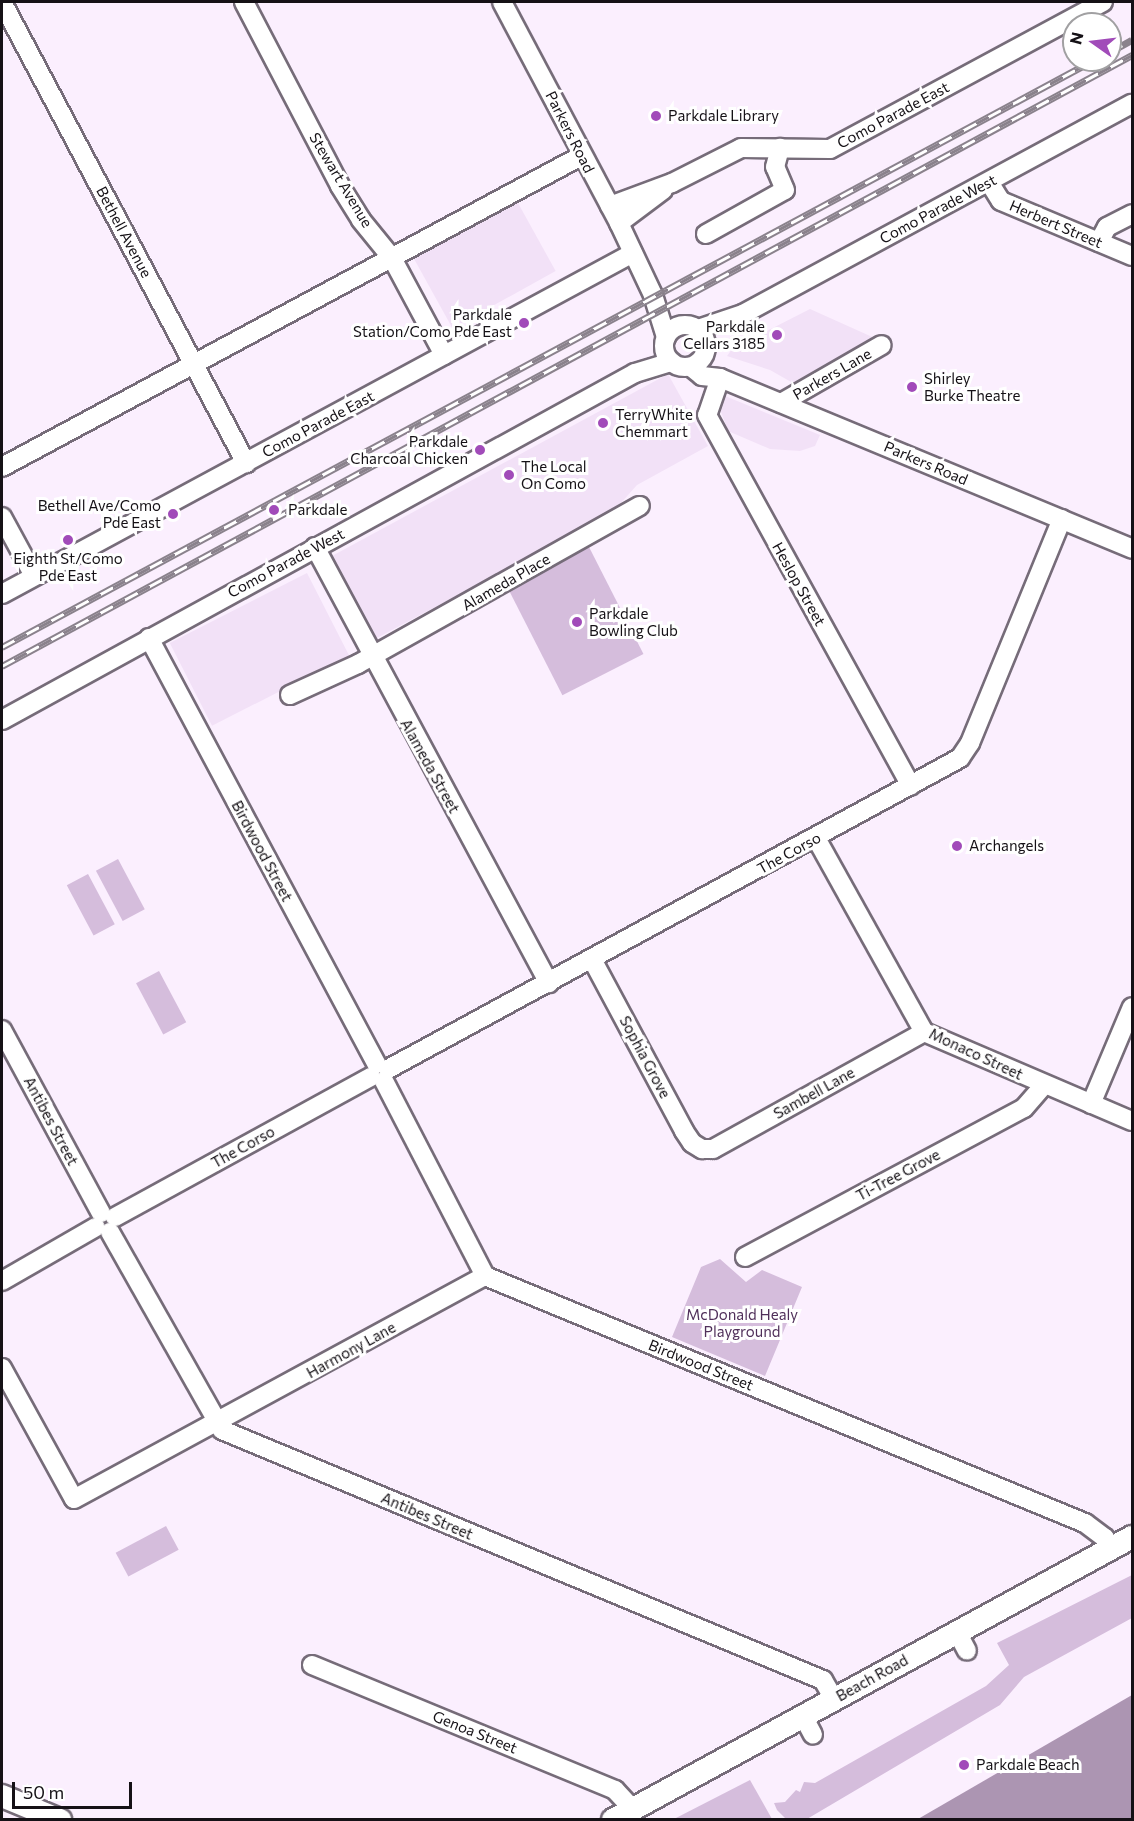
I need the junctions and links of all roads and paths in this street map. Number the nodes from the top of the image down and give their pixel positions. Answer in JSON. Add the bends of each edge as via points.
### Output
{"nodes":[{"id":1,"x":2,"y":2,"type":"edge"},
{"id":2,"x":244,"y":2,"type":"edge"},
{"id":3,"x":502,"y":2,"type":"edge"},
{"id":4,"x":1103,"y":2,"type":"edge"},
{"id":5,"x":1132,"y":104,"type":"edge"},
{"id":6,"x":780,"y":148,"type":"junction"},
{"id":7,"x":581,"y":156,"type":"junction"},
{"id":8,"x":989,"y":182,"type":"junction"},
{"id":9,"x":672,"y":183,"type":"junction"},
{"id":10,"x":610,"y":206,"type":"junction"},
{"id":11,"x":1132,"y":214,"type":"edge"},
{"id":12,"x":619,"y":222,"type":"junction"},
{"id":13,"x":706,"y":234,"type":"dead end"},
{"id":14,"x":1099,"y":242,"type":"junction"},
{"id":15,"x":633,"y":253,"type":"junction"},
{"id":16,"x":1132,"y":256,"type":"edge"},
{"id":17,"x":392,"y":258,"type":"junction"},
{"id":18,"x":653,"y":295,"type":"junction"},
{"id":19,"x":743,"y":314,"type":"junction"},
{"id":20,"x":692,"y":327,"type":"junction"},
{"id":21,"x":882,"y":345,"type":"dead end"},
{"id":22,"x":667,"y":349,"type":"junction"},
{"id":23,"x":706,"y":350,"type":"junction"},
{"id":24,"x":444,"y":355,"type":"junction"},
{"id":25,"x":195,"y":365,"type":"junction"},
{"id":26,"x":691,"y":367,"type":"junction"},
{"id":27,"x":720,"y":378,"type":"junction"},
{"id":28,"x":781,"y":403,"type":"junction"},
{"id":29,"x":246,"y":462,"type":"junction"},
{"id":30,"x":2,"y":467,"type":"edge"},
{"id":31,"x":640,"y":506,"type":"dead end"},
{"id":32,"x":2,"y":517,"type":"edge"},
{"id":33,"x":1062,"y":519,"type":"junction"},
{"id":34,"x":315,"y":547,"type":"junction"},
{"id":35,"x":1132,"y":549,"type":"edge"},
{"id":36,"x":34,"y":576,"type":"junction"},
{"id":37,"x":2,"y":594,"type":"edge"},
{"id":38,"x":149,"y":638,"type":"junction"},
{"id":39,"x":371,"y":657,"type":"junction"},
{"id":40,"x":290,"y":695,"type":"dead end"},
{"id":41,"x":2,"y":720,"type":"edge"},
{"id":42,"x":910,"y":786,"type":"junction"},
{"id":43,"x":816,"y":838,"type":"junction"},
{"id":44,"x":593,"y":961,"type":"junction"},
{"id":45,"x":549,"y":983,"type":"junction"},
{"id":46,"x":1132,"y":1007,"type":"edge"},
{"id":47,"x":2,"y":1030,"type":"edge"},
{"id":48,"x":924,"y":1032,"type":"junction"},
{"id":49,"x":380,"y":1073,"type":"junction"},
{"id":50,"x":1044,"y":1085,"type":"junction"},
{"id":51,"x":1091,"y":1104,"type":"junction"},
{"id":52,"x":1132,"y":1121,"type":"edge"},
{"id":53,"x":702,"y":1149,"type":"joint"},
{"id":54,"x":105,"y":1222,"type":"junction"},
{"id":55,"x":746,"y":1257,"type":"dead end"},
{"id":56,"x":485,"y":1276,"type":"junction"},
{"id":57,"x":2,"y":1281,"type":"edge"},
{"id":58,"x":2,"y":1368,"type":"edge"},
{"id":59,"x":216,"y":1424,"type":"junction"},
{"id":60,"x":1132,"y":1538,"type":"edge"},
{"id":61,"x":1111,"y":1549,"type":"junction"},
{"id":62,"x":312,"y":1665,"type":"dead end"},
{"id":63,"x":834,"y":1699,"type":"junction"},
{"id":64,"x":2,"y":1796,"type":"edge"},
{"id":65,"x":633,"y":1809,"type":"junction"},
{"id":66,"x":60,"y":1820,"type":"edge"},
{"id":67,"x":613,"y":1820,"type":"edge"}],
"edges":[{"from":1,"to":25,"type":"street","name":"Bethell Avenue"},
{"from":2,"to":17,"type":"street","name":"Stewart Avenue","via":[[340,186]]},
{"from":3,"to":7,"type":"street","name":"Parkers Road"},
{"from":4,"to":6,"type":"street","name":"Como Parade East","via":[[830,149]]},
{"from":5,"to":8,"type":"street","name":"Como Parade West"},
{"from":6,"to":9,"type":"street","name":"Como Parade East","via":[[741,148]]},
{"from":6,"to":13,"type":"street","via":[[775,167],[785,190]]},
{"from":7,"to":10,"type":"street","name":"Parkers Road"},
{"from":7,"to":17,"type":"street"},
{"from":8,"to":14,"type":"street","name":"Herbert Street","via":[[1001,201]]},
{"from":8,"to":19,"type":"street","name":"Como Parade West"},
{"from":9,"to":10,"type":"street","name":"Como Parade East"},
{"from":9,"to":12,"type":"street","name":"Como Parade East"},
{"from":10,"to":12,"type":"street","name":"Parkers Road"},
{"from":11,"to":14,"type":"street","via":[[1107,227]]},
{"from":12,"to":15,"type":"street","name":"Parkers Road"},
{"from":14,"to":16,"type":"street","name":"Herbert Street"},
{"from":15,"to":18,"type":"street","name":"Parkers Road"},
{"from":15,"to":24,"type":"street","name":"Como Parade East"},
{"from":17,"to":24,"type":"street","name":"Stewart Avenue"},
{"from":17,"to":25,"type":"street"},
{"from":18,"to":20,"type":"street","name":"Parkers Road"},
{"from":18,"to":22,"type":"street","name":"Parkers Road"},
{"from":19,"to":20,"type":"street","name":"Como Parade West"},
{"from":19,"to":23,"type":"street","name":"Como Parade West"},
{"from":20,"to":22,"type":"street","name":"Como Parade West","via":[[674,328]]},
{"from":20,"to":23,"type":"street"},
{"from":21,"to":28,"type":"street","name":"Parkers Lane"},
{"from":22,"to":26,"type":"street","name":"Parkers Road"},
{"from":22,"to":34,"type":"street","name":"Como Parade West","via":[[635,374]]},
{"from":23,"to":26,"type":"street","name":"Como Parade West"},
{"from":23,"to":27,"type":"street"},
{"from":24,"to":29,"type":"street","name":"Como Parade East"},
{"from":25,"to":29,"type":"street","name":"Bethell Avenue"},
{"from":25,"to":30,"type":"street"},
{"from":26,"to":27,"type":"street","name":"Parkers Road","via":[[702,376]]},
{"from":27,"to":28,"type":"street","name":"Parkers Road"},
{"from":27,"to":42,"type":"street","name":"Heslop Street","via":[[707,415]]},
{"from":28,"to":33,"type":"street","name":"Parkers Road"},
{"from":29,"to":36,"type":"street","name":"Como Parade East"},
{"from":31,"to":39,"type":"street","name":"Alameda Place"},
{"from":32,"to":36,"type":"street"},
{"from":33,"to":35,"type":"street","name":"Parkers Road"},
{"from":33,"to":42,"type":"street","name":"The Corso","via":[[970,743],[947,768]]},
{"from":34,"to":38,"type":"street","name":"Como Parade West"},
{"from":34,"to":39,"type":"street","name":"Alameda Street"},
{"from":36,"to":37,"type":"street","name":"Como Parade East"},
{"from":38,"to":41,"type":"street","name":"Como Parade West"},
{"from":38,"to":49,"type":"street","name":"Birdwood Street"},
{"from":39,"to":40,"type":"street","name":"Alameda Place"},
{"from":39,"to":45,"type":"street","name":"Alameda Street"},
{"from":42,"to":43,"type":"street","name":"The Corso"},
{"from":43,"to":44,"type":"street","name":"The Corso"},
{"from":43,"to":48,"type":"street","name":"Monaco Street"},
{"from":44,"to":45,"type":"street","name":"The Corso"},
{"from":44,"to":53,"type":"street","name":"Sophia Grove","via":[[684,1131]]},
{"from":45,"to":49,"type":"street","name":"The Corso"},
{"from":46,"to":51,"type":"street"},
{"from":47,"to":54,"type":"street","name":"Antibes Street"},
{"from":48,"to":50,"type":"street","name":"Monaco Street"},
{"from":48,"to":53,"type":"street","name":"Sambell Lane","via":[[713,1149]]},
{"from":49,"to":54,"type":"street","name":"The Corso"},
{"from":49,"to":56,"type":"street","name":"Birdwood Street"},
{"from":50,"to":51,"type":"street","name":"Monaco Street"},
{"from":50,"to":55,"type":"street","name":"Ti-Tree Grove","via":[[1024,1108]]},
{"from":51,"to":52,"type":"street","name":"Monaco Street"},
{"from":54,"to":57,"type":"street","name":"The Corso"},
{"from":54,"to":59,"type":"street","name":"Antibes Street"},
{"from":56,"to":59,"type":"street","name":"Harmony Lane"},
{"from":56,"to":61,"type":"street","name":"Birdwood Street","via":[[1085,1523],[1105,1538]]},
{"from":58,"to":59,"type":"street","name":"Harmony Lane","via":[[74,1499]]},
{"from":59,"to":63,"type":"street","name":"Antibes Street","via":[[222,1430],[823,1680]]},
{"from":60,"to":61,"type":"main road","name":"Beach Road"},
{"from":61,"to":63,"type":"main road","name":"Beach Road","via":[[962,1642]]},
{"from":62,"to":65,"type":"street","name":"Genoa Street","via":[[615,1790]]},
{"from":63,"to":65,"type":"main road","name":"Beach Road","via":[[808,1726]]},
{"from":64,"to":66,"type":"main road"},
{"from":65,"to":67,"type":"main road","name":"Beach Road"}]}
